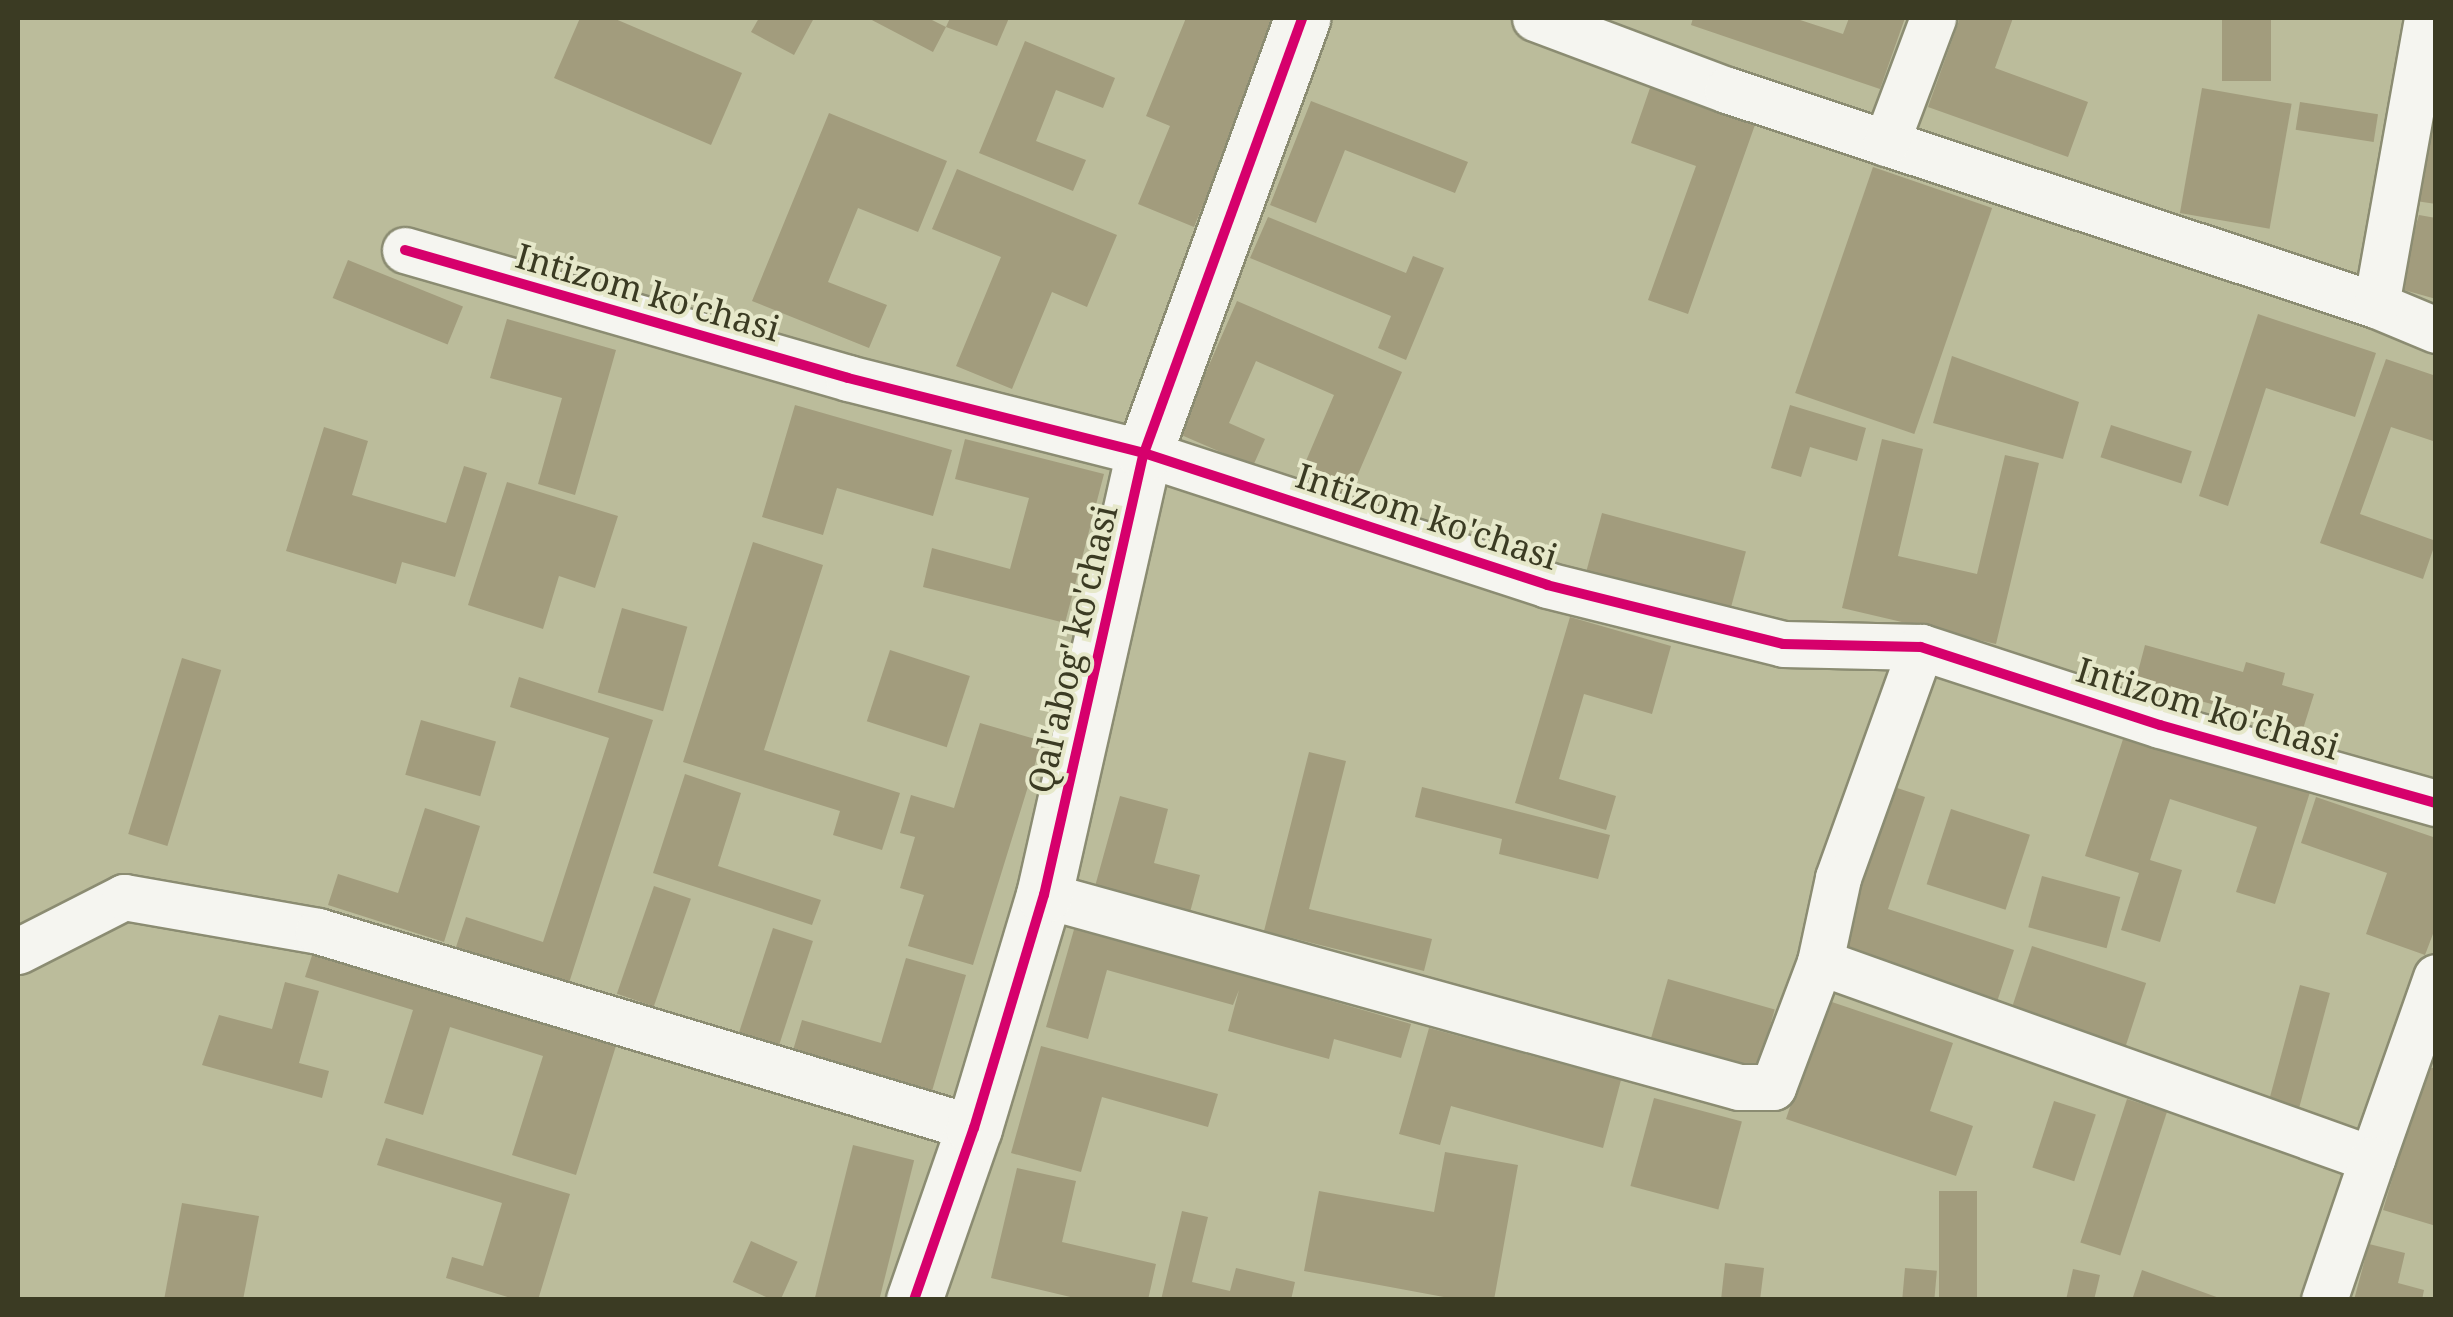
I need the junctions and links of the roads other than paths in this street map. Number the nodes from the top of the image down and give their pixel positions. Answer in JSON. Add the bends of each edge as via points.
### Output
{"nodes":[{"id":1,"x":1302,"y":18,"type":"edge"},
{"id":2,"x":1535,"y":18,"type":"edge"},
{"id":3,"x":1933,"y":18,"type":"edge"},
{"id":4,"x":2427,"y":18,"type":"edge"},
{"id":5,"x":1886,"y":143,"type":"junction"},
{"id":6,"x":405,"y":250,"type":"dead end"},
{"id":7,"x":2376,"y":305,"type":"junction"},
{"id":8,"x":2436,"y":330,"type":"edge"},
{"id":9,"x":1144,"y":453,"type":"junction"},
{"id":10,"x":1921,"y":648,"type":"junction"},
{"id":11,"x":2436,"y":804,"type":"edge"},
{"id":12,"x":1044,"y":896,"type":"junction"},
{"id":13,"x":18,"y":951,"type":"edge"},
{"id":14,"x":1820,"y":962,"type":"junction"},
{"id":15,"x":2436,"y":977,"type":"edge"},
{"id":16,"x":974,"y":1128,"type":"junction"},
{"id":17,"x":2372,"y":1159,"type":"junction"},
{"id":18,"x":922,"y":1298,"type":"edge"},
{"id":19,"x":2324,"y":1300,"type":"edge"}],
"edges":[{"from":1,"to":9,"type":"street","name":"Qal'abog' ko'chasi"},
{"from":2,"to":5,"type":"street"},
{"from":3,"to":5,"type":"street"},
{"from":4,"to":7,"type":"street"},
{"from":5,"to":7,"type":"street"},
{"from":6,"to":9,"type":"street","name":"Intizom ko'chasi","via":[[848,378]]},
{"from":7,"to":8,"type":"street"},
{"from":9,"to":10,"type":"street","name":"Intizom ko'chasi","via":[[1547,585],[1746,635],[1783,644]]},
{"from":9,"to":12,"type":"street","name":"Qal'abog' ko'chasi"},
{"from":10,"to":11,"type":"street","name":"Intizom ko'chasi"},
{"from":10,"to":14,"type":"street","via":[[1838,878]]},
{"from":12,"to":14,"type":"street","via":[[1740,1087],[1772,1086]]},
{"from":12,"to":16,"type":"street","name":"Qal'abog' ko'chasi"},
{"from":13,"to":16,"type":"street","via":[[124,897],[318,931]]},
{"from":14,"to":17,"type":"street"},
{"from":15,"to":17,"type":"street"},
{"from":16,"to":18,"type":"street","name":"Qal'abog' ko'chasi"},
{"from":17,"to":19,"type":"street"}]}
